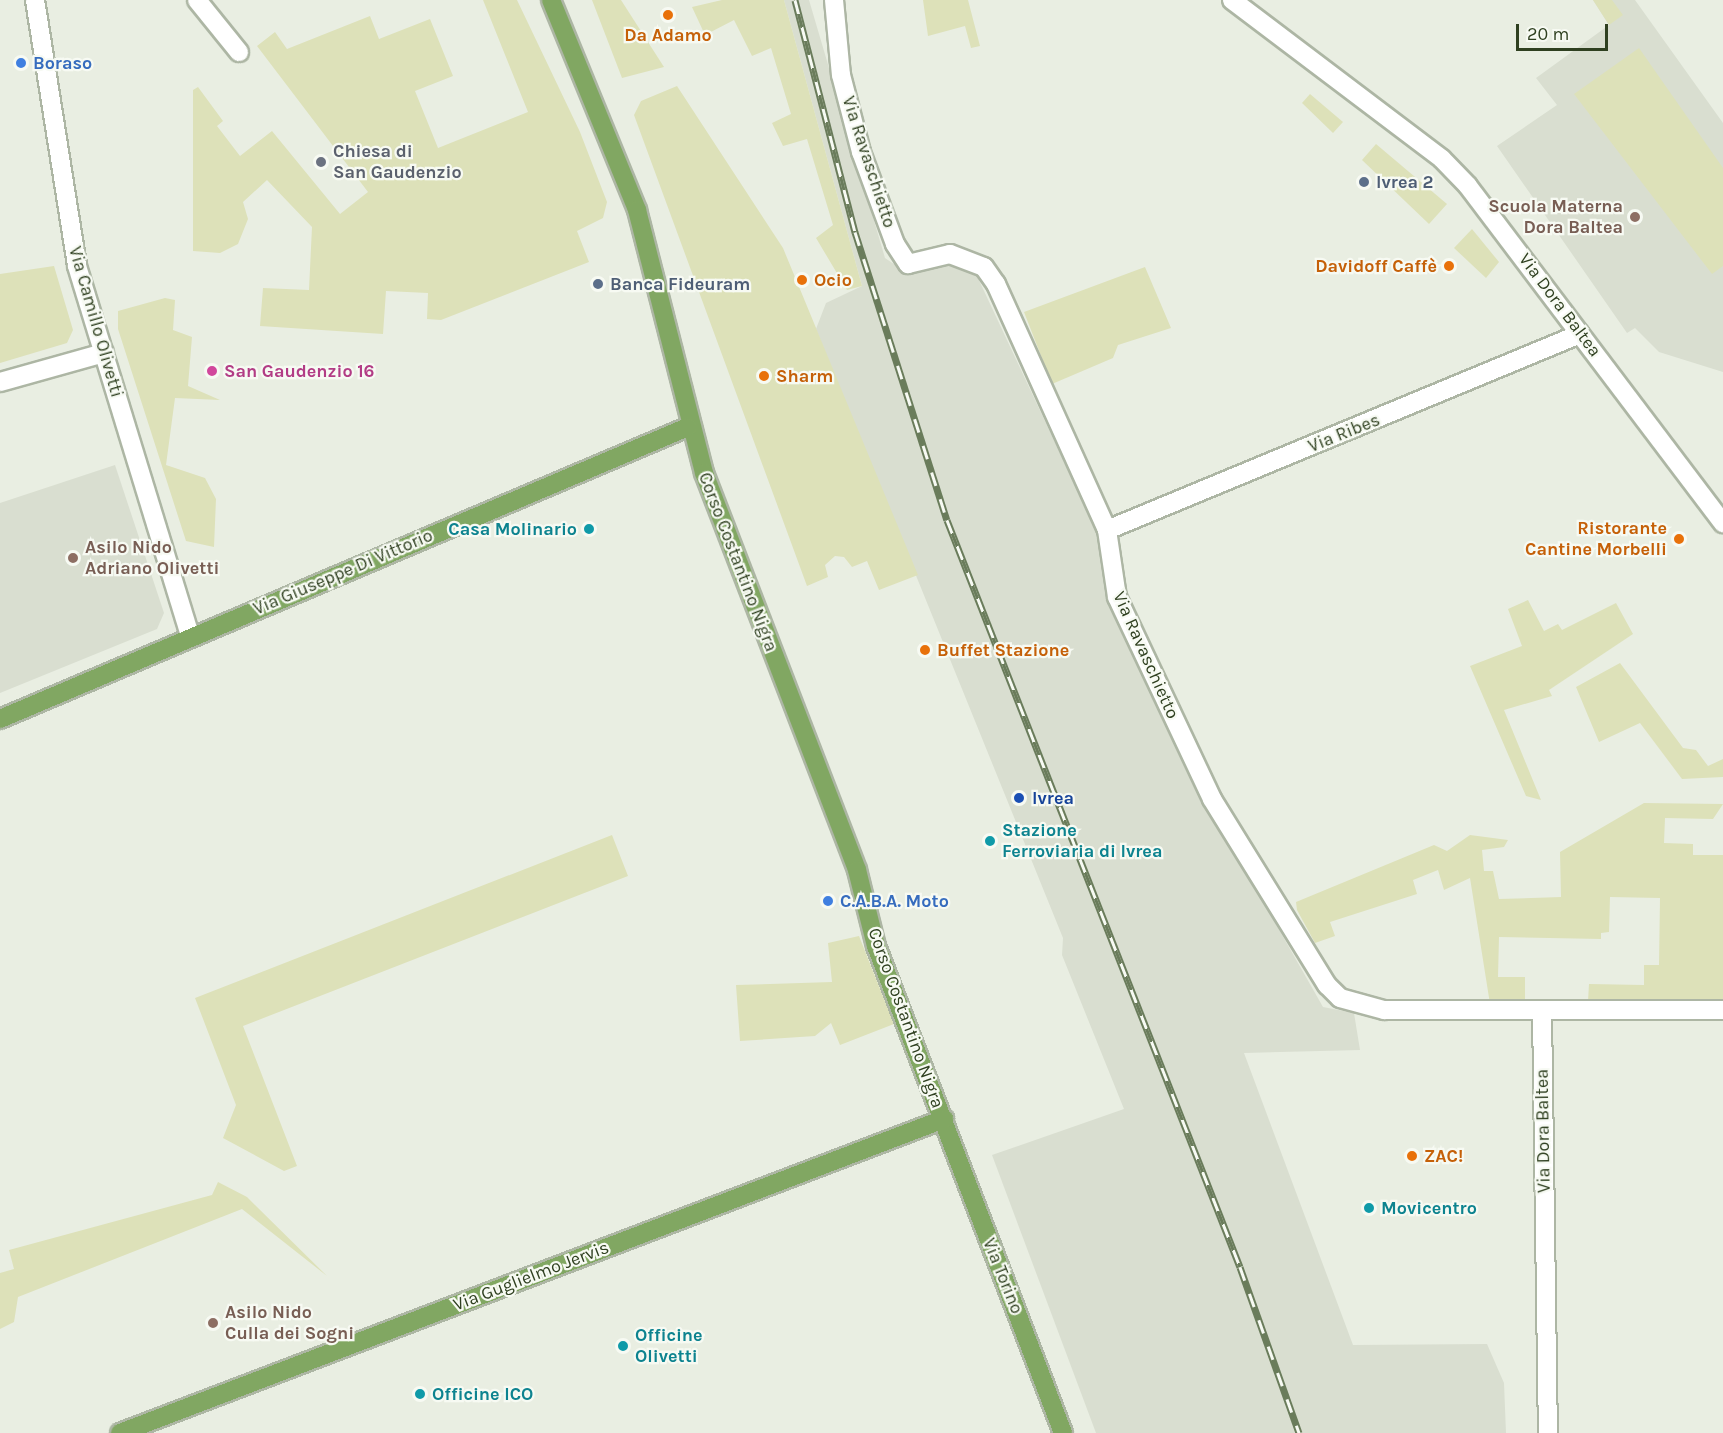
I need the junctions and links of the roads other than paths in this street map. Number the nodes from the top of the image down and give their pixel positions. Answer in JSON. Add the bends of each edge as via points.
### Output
{"nodes":[{"id":1,"x":35,"y":0,"type":"edge"},
{"id":2,"x":197,"y":0,"type":"edge"},
{"id":3,"x":551,"y":0,"type":"edge"},
{"id":4,"x":834,"y":0,"type":"edge"},
{"id":5,"x":1232,"y":0,"type":"edge"},
{"id":6,"x":239,"y":52,"type":"dead end"},
{"id":7,"x":1580,"y":334,"type":"junction"},
{"id":8,"x":104,"y":353,"type":"junction"},
{"id":9,"x":0,"y":382,"type":"edge"},
{"id":10,"x":688,"y":427,"type":"junction"},
{"id":11,"x":1723,"y":523,"type":"edge"},
{"id":12,"x":1107,"y":530,"type":"junction"},
{"id":13,"x":190,"y":636,"type":"junction"},
{"id":14,"x":0,"y":719,"type":"edge"},
{"id":15,"x":1542,"y":1010,"type":"junction"},
{"id":16,"x":1723,"y":1010,"type":"edge"},
{"id":17,"x":944,"y":1119,"type":"junction"},
{"id":18,"x":120,"y":1433,"type":"edge"},
{"id":19,"x":1063,"y":1433,"type":"edge"},
{"id":20,"x":1548,"y":1433,"type":"edge"}],
"edges":[{"from":1,"to":8,"type":"street","name":"Via Camillo Olivetti","via":[[77,266]]},
{"from":2,"to":6,"type":"street"},
{"from":3,"to":10,"type":"main road","name":"Corso Costantino Nigra","via":[[640,219]]},
{"from":4,"to":12,"type":"street","name":"Via Ravaschietto","via":[[841,75],[861,152],[896,244],[908,264],[950,255],[984,267]]},
{"from":5,"to":7,"type":"street","name":"Via Dora Baltea","via":[[1442,159],[1479,198]]},
{"from":7,"to":11,"type":"street","name":"Via Dora Baltea"},
{"from":7,"to":12,"type":"street","name":"Via Ribes"},
{"from":8,"to":9,"type":"street"},
{"from":8,"to":13,"type":"street","name":"Via Camillo Olivetti"},
{"from":10,"to":13,"type":"main road","name":"Via Giuseppe Di Vittorio"},
{"from":10,"to":17,"type":"main road","name":"Corso Costantino Nigra","via":[[857,870],[876,946]]},
{"from":12,"to":15,"type":"street","name":"Via Ravaschietto","via":[[1117,597],[1212,799],[1327,985],[1341,998],[1384,1010]]},
{"from":13,"to":14,"type":"main road","name":"Via Giuseppe Di Vittorio"},
{"from":15,"to":16,"type":"street"},
{"from":15,"to":20,"type":"street","name":"Via Dora Baltea"},
{"from":17,"to":18,"type":"main road","name":"Via Guglielmo Jervis"},
{"from":17,"to":19,"type":"main road","name":"Via Torino"}]}
